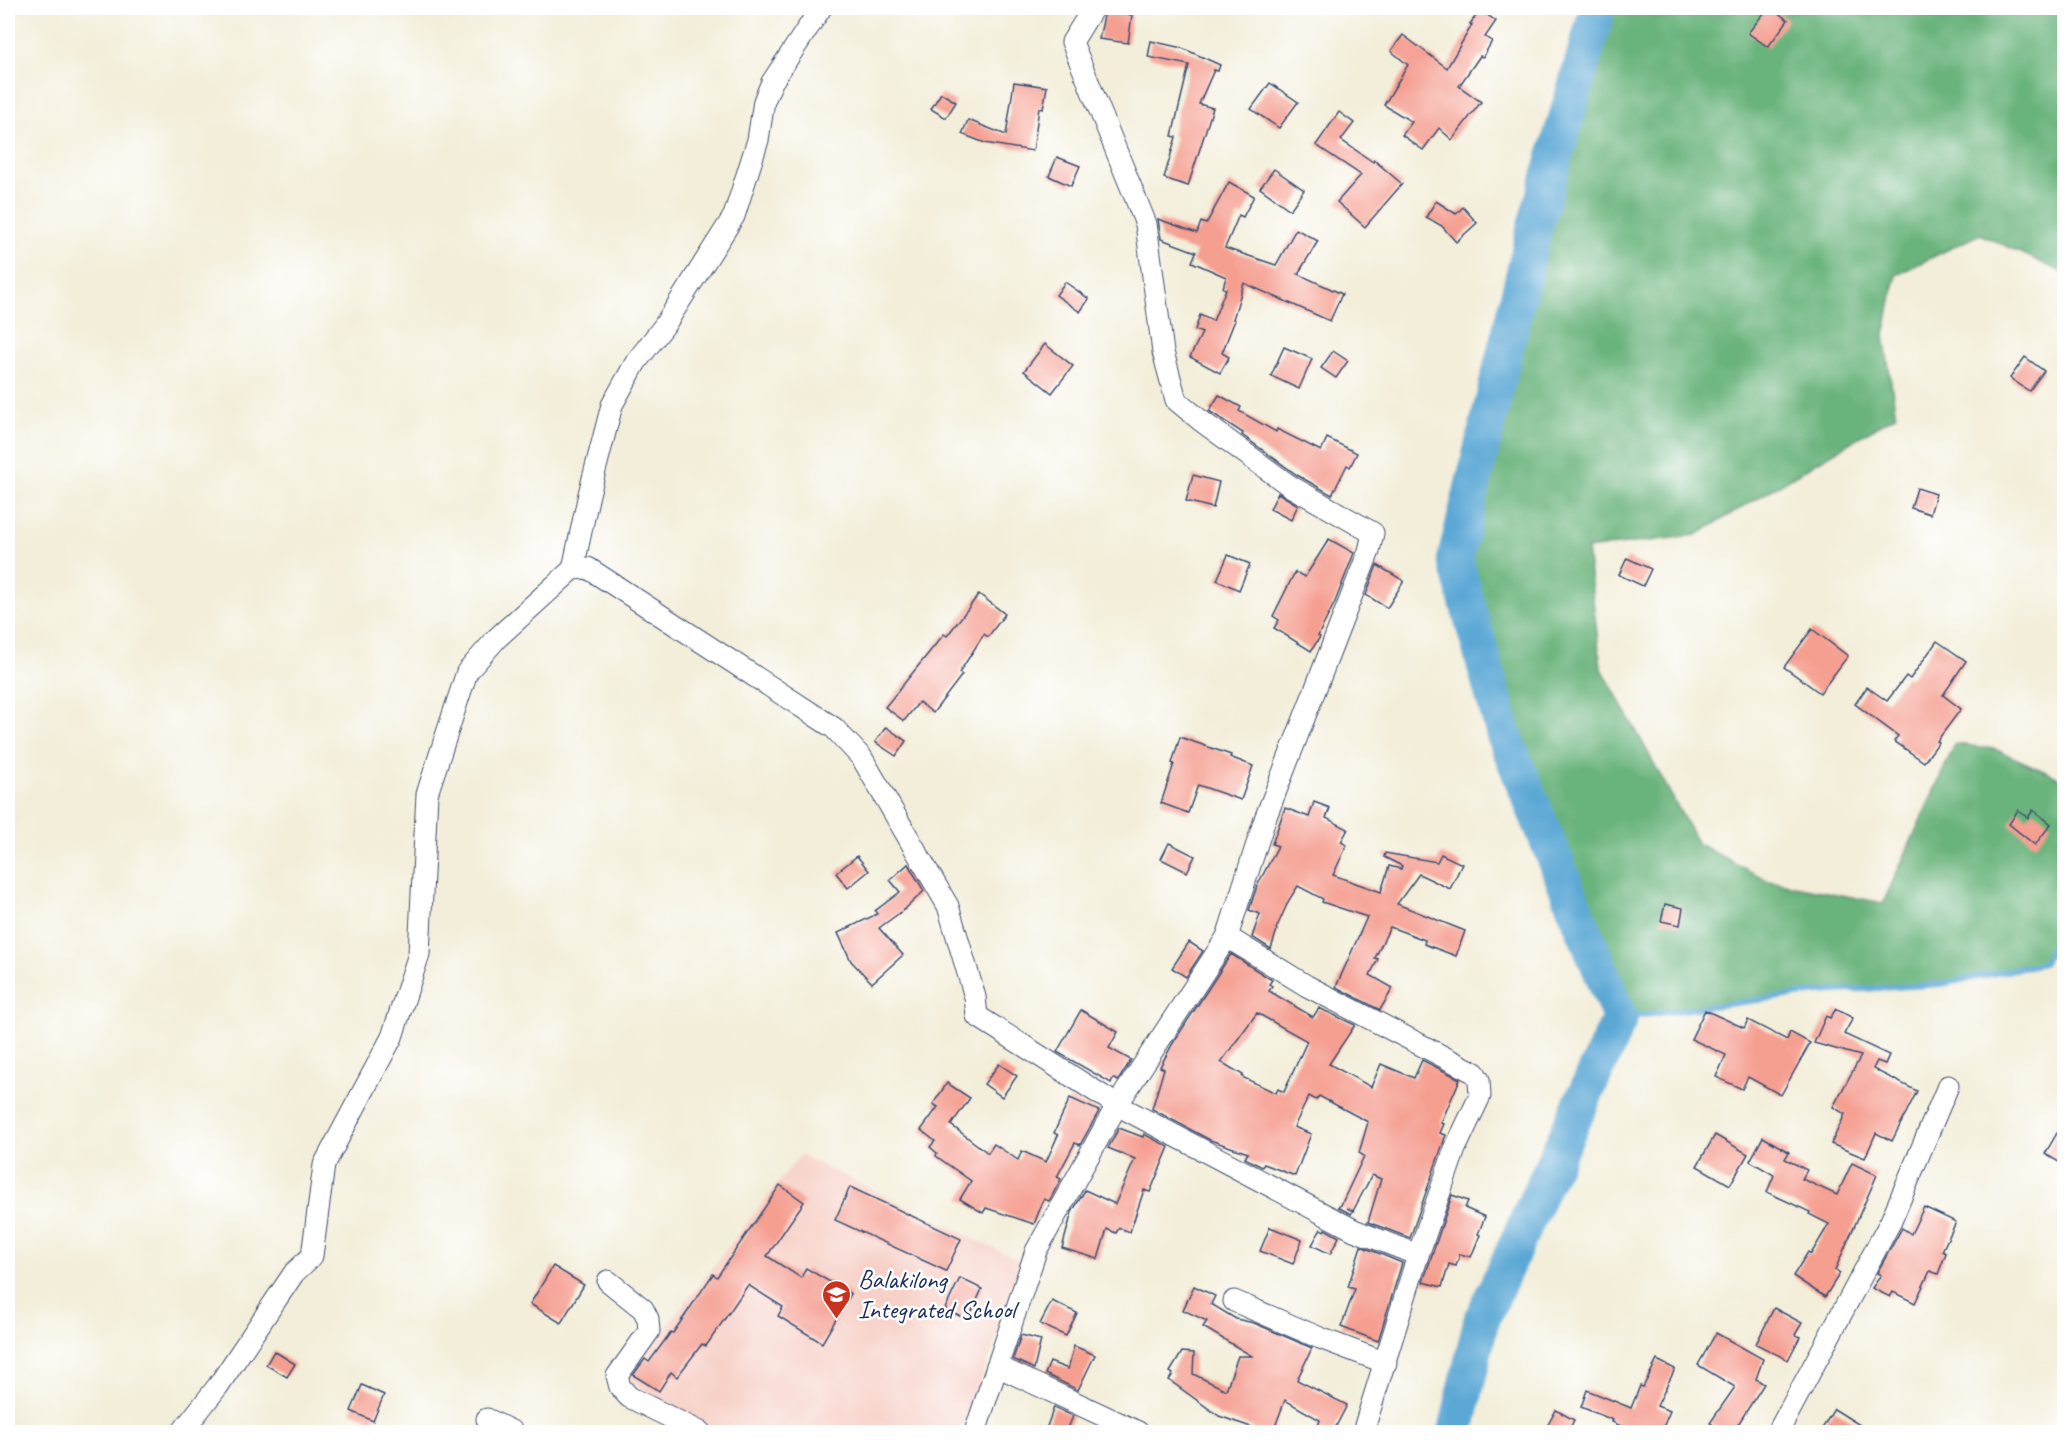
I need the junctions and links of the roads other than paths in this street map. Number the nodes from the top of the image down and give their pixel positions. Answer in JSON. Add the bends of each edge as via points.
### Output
{"nodes":[{"id":1,"x":821,"y":8,"type":"edge"},
{"id":2,"x":1093,"y":8,"type":"edge"},
{"id":3,"x":573,"y":569,"type":"junction"},
{"id":4,"x":1227,"y":937,"type":"junction"},
{"id":5,"x":1948,"y":1086,"type":"dead end"},
{"id":6,"x":1116,"y":1105,"type":"junction"},
{"id":7,"x":1418,"y":1255,"type":"junction"},
{"id":8,"x":608,"y":1281,"type":"dead end"},
{"id":9,"x":1234,"y":1301,"type":"dead end"},
{"id":10,"x":1386,"y":1363,"type":"junction"},
{"id":11,"x":997,"y":1366,"type":"junction"},
{"id":12,"x":487,"y":1419,"type":"dead end"},
{"id":13,"x":676,"y":1427,"type":"edge"},
{"id":14,"x":182,"y":1432,"type":"edge"},
{"id":15,"x":513,"y":1432,"type":"edge"},
{"id":16,"x":700,"y":1432,"type":"edge"},
{"id":17,"x":975,"y":1432,"type":"edge"},
{"id":18,"x":1138,"y":1432,"type":"edge"},
{"id":19,"x":1363,"y":1432,"type":"edge"},
{"id":20,"x":1778,"y":1432,"type":"edge"}],
"edges":[{"from":1,"to":3,"type":"street","via":[[772,82],[734,216],[664,326],[636,362],[612,405]]},
{"from":2,"to":4,"type":"street","via":[[1072,42],[1146,224],[1163,352],[1176,400],[1290,486],[1373,533],[1265,819]]},
{"from":3,"to":6,"type":"street","via":[[588,568],[834,728],[862,758],[948,906],[977,1016]]},
{"from":3,"to":14,"type":"street","via":[[497,638],[467,672],[427,794],[418,954],[392,1037],[324,1165],[312,1256],[294,1273]]},
{"from":4,"to":6,"type":"street"},
{"from":4,"to":7,"type":"street","via":[[1306,986],[1475,1073],[1480,1096],[1455,1149]]},
{"from":5,"to":20,"type":"street","via":[[1891,1221]]},
{"from":6,"to":7,"type":"street","via":[[1354,1230]]},
{"from":6,"to":11,"type":"street","via":[[1036,1251]]},
{"from":7,"to":10,"type":"street"},
{"from":8,"to":13,"type":"street","via":[[643,1309],[648,1319],[649,1331],[617,1377],[620,1387]]},
{"from":9,"to":10,"type":"street"},
{"from":10,"to":19,"type":"street"},
{"from":11,"to":17,"type":"street"},
{"from":11,"to":18,"type":"street"},
{"from":12,"to":15,"type":"street"},
{"from":13,"to":16,"type":"street"}]}
